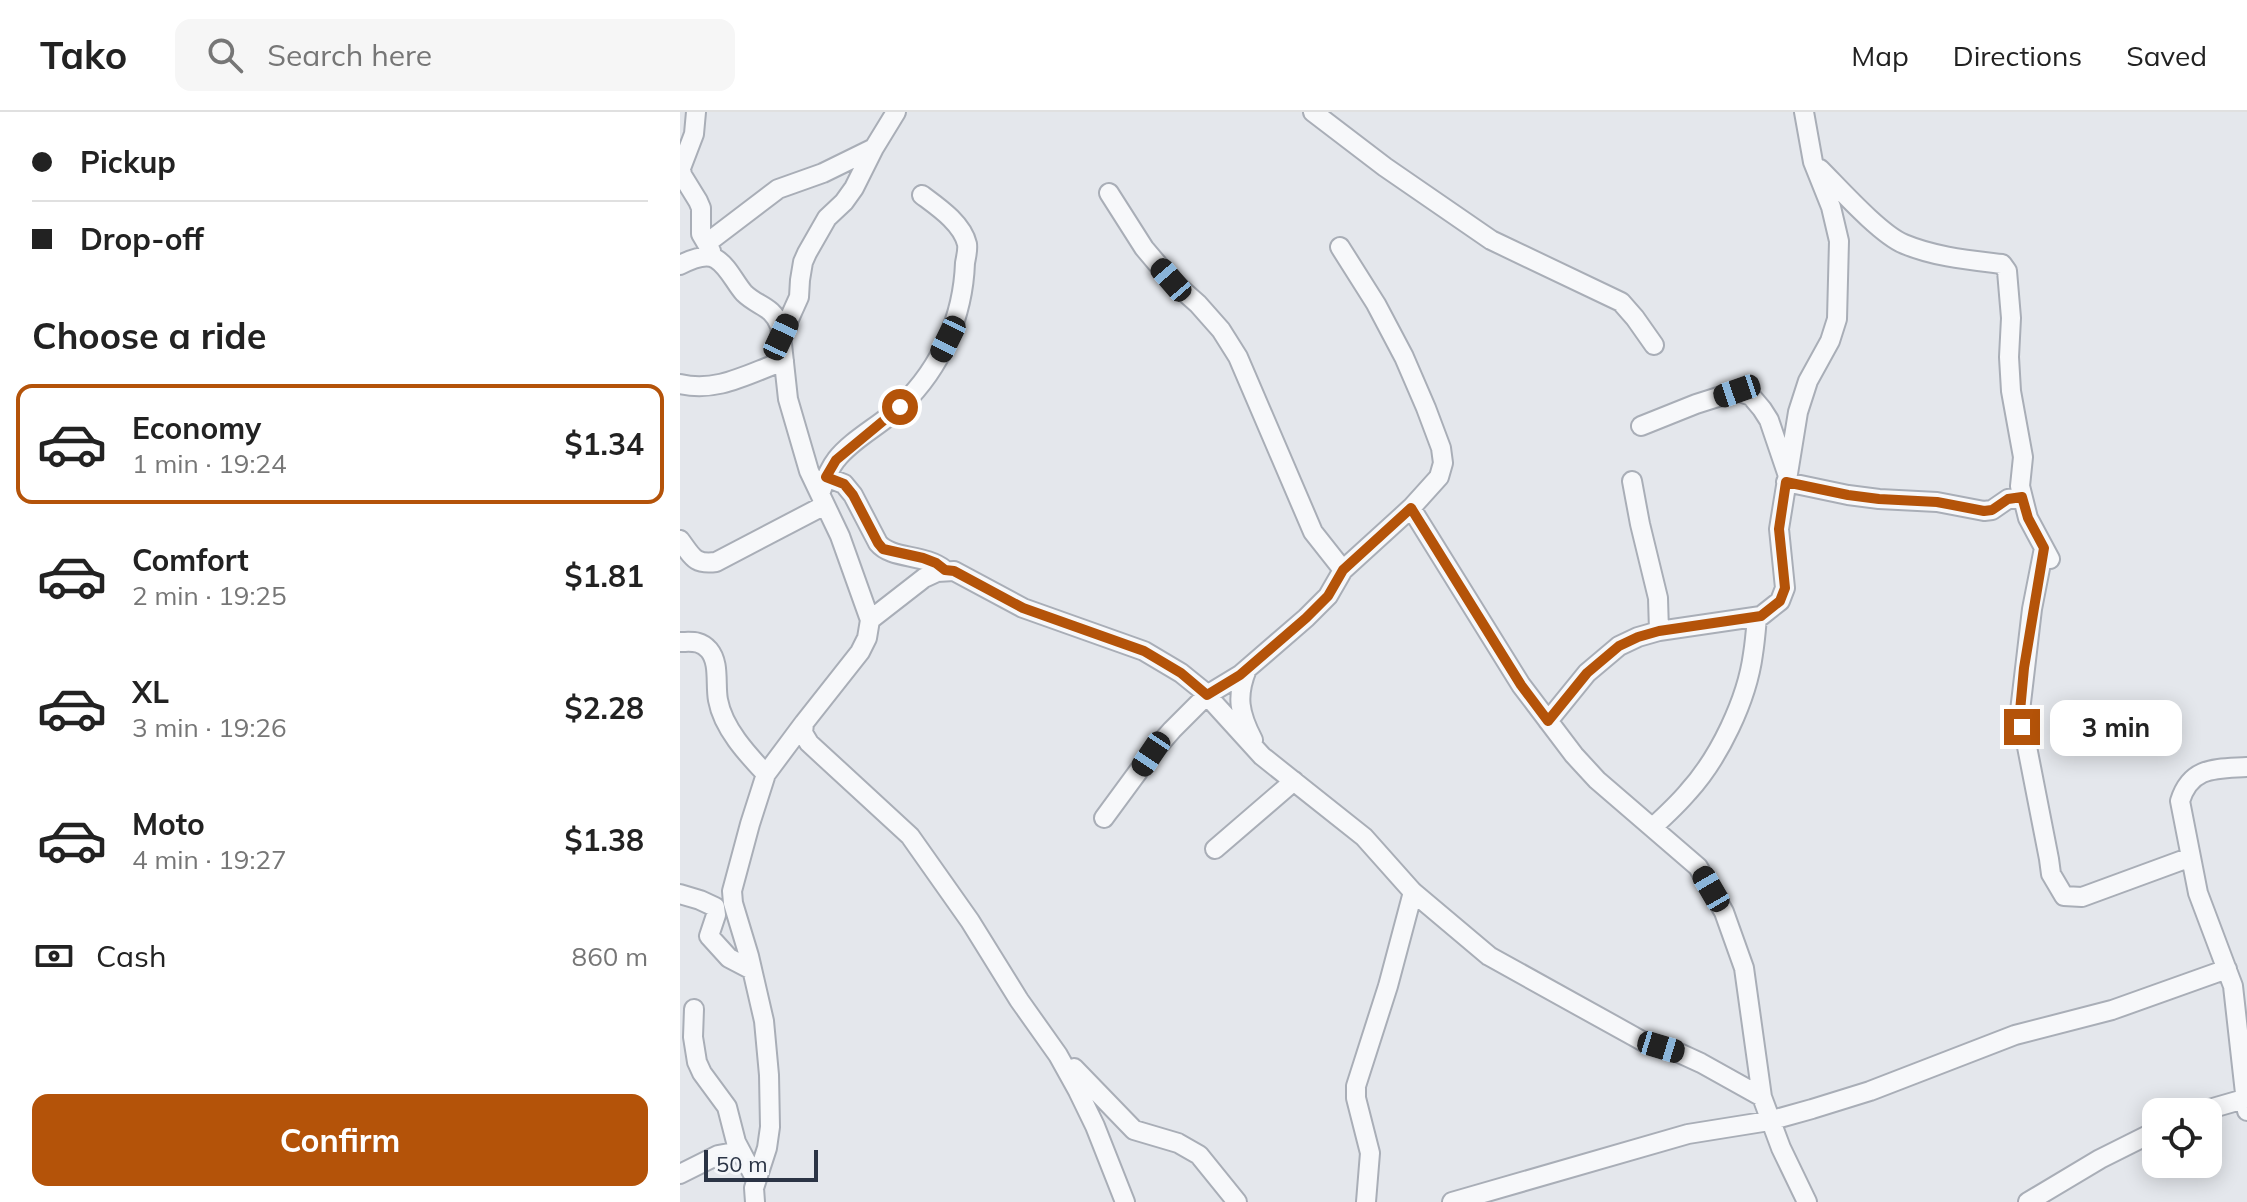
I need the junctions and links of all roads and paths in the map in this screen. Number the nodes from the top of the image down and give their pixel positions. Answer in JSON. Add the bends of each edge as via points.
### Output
{"nodes":[{"id":1,"x":696,"y":112,"type":"edge"},
{"id":2,"x":896,"y":112,"type":"edge"},
{"id":3,"x":1313,"y":112,"type":"edge"},
{"id":4,"x":1804,"y":112,"type":"edge"},
{"id":5,"x":874,"y":148,"type":"junction"},
{"id":6,"x":1813,"y":162,"type":"junction"},
{"id":7,"x":1109,"y":193,"type":"dead end"},
{"id":8,"x":922,"y":195,"type":"dead end"},
{"id":9,"x":1340,"y":247,"type":"dead end"},
{"id":10,"x":711,"y":251,"type":"junction"},
{"id":11,"x":680,"y":265,"type":"edge"},
{"id":12,"x":781,"y":337,"type":"junction"},
{"id":13,"x":1654,"y":345,"type":"dead end"},
{"id":14,"x":784,"y":361,"type":"junction"},
{"id":15,"x":680,"y":384,"type":"edge"},
{"id":16,"x":1641,"y":426,"type":"dead end"},
{"id":17,"x":1787,"y":477,"type":"junction"},
{"id":18,"x":1632,"y":481,"type":"dead end"},
{"id":19,"x":824,"y":492,"type":"junction"},
{"id":20,"x":2022,"y":497,"type":"junction"},
{"id":21,"x":1411,"y":508,"type":"junction"},
{"id":22,"x":680,"y":540,"type":"edge"},
{"id":23,"x":945,"y":570,"type":"junction"},
{"id":24,"x":1343,"y":570,"type":"junction"},
{"id":25,"x":1757,"y":617,"type":"junction"},
{"id":26,"x":870,"y":620,"type":"junction"},
{"id":27,"x":1659,"y":631,"type":"junction"},
{"id":28,"x":680,"y":642,"type":"edge"},
{"id":29,"x":1248,"y":668,"type":"junction"},
{"id":30,"x":1207,"y":695,"type":"junction"},
{"id":31,"x":1548,"y":721,"type":"junction"},
{"id":32,"x":804,"y":723,"type":"junction"},
{"id":33,"x":1262,"y":756,"type":"junction"},
{"id":34,"x":2247,"y":767,"type":"edge"},
{"id":35,"x":766,"y":774,"type":"junction"},
{"id":36,"x":1294,"y":781,"type":"junction"},
{"id":37,"x":1104,"y":818,"type":"dead end"},
{"id":38,"x":1653,"y":827,"type":"junction"},
{"id":39,"x":1215,"y":849,"type":"dead end"},
{"id":40,"x":2191,"y":857,"type":"junction"},
{"id":41,"x":1413,"y":892,"type":"junction"},
{"id":42,"x":680,"y":894,"type":"edge"},
{"id":43,"x":752,"y":970,"type":"junction"},
{"id":44,"x":2236,"y":979,"type":"edge"},
{"id":45,"x":694,"y":1009,"type":"dead end"},
{"id":46,"x":1058,"y":1055,"type":"junction"},
{"id":47,"x":1762,"y":1097,"type":"junction"},
{"id":48,"x":2246,"y":1105,"type":"edge"},
{"id":49,"x":2222,"y":1109,"type":"edge"},
{"id":50,"x":1769,"y":1121,"type":"junction"},
{"id":51,"x":2142,"y":1138,"type":"edge"},
{"id":52,"x":740,"y":1151,"type":"junction"},
{"id":53,"x":680,"y":1174,"type":"edge"},
{"id":54,"x":756,"y":1180,"type":"junction"},
{"id":55,"x":755,"y":1202,"type":"edge"},
{"id":56,"x":1125,"y":1202,"type":"edge"},
{"id":57,"x":1237,"y":1202,"type":"edge"},
{"id":58,"x":1366,"y":1202,"type":"edge"},
{"id":59,"x":1452,"y":1202,"type":"edge"},
{"id":60,"x":1807,"y":1202,"type":"edge"},
{"id":61,"x":2028,"y":1202,"type":"edge"}],
"edges":[{"from":1,"to":10,"type":"street","via":[[681,168],[701,208],[701,234]]},
{"from":2,"to":5,"type":"street"},
{"from":3,"to":13,"type":"street","via":[[1491,240],[1621,302]]},
{"from":4,"to":6,"type":"street"},
{"from":5,"to":10,"type":"street","via":[[778,189]]},
{"from":5,"to":12,"type":"street","via":[[854,188],[827,218],[807,253],[799,297]]},
{"from":6,"to":17,"type":"street","via":[[1839,241],[1837,319],[1804,391]]},
{"from":6,"to":20,"type":"street","via":[[1903,243],[1952,258],[2002,264],[2007,271]]},
{"from":7,"to":24,"type":"street","via":[[1144,248],[1221,330],[1238,357],[1313,532]]},
{"from":8,"to":19,"type":"street","via":[[952,220],[967,246],[958,317],[921,384],[836,460]]},
{"from":9,"to":21,"type":"street","via":[[1404,357],[1441,448],[1439,477]]},
{"from":10,"to":11,"type":"street"},
{"from":10,"to":12,"type":"street","via":[[751,299],[776,317]]},
{"from":12,"to":14,"type":"street"},
{"from":14,"to":15,"type":"street","via":[[723,384]]},
{"from":14,"to":19,"type":"street","via":[[788,399],[809,471]]},
{"from":16,"to":17,"type":"street","via":[[1737,391],[1751,396],[1769,420]]},
{"from":17,"to":20,"type":"street","via":[[1848,495],[1984,511]]},
{"from":17,"to":25,"type":"street","via":[[1779,529],[1785,588],[1780,601]]},
{"from":18,"to":27,"type":"street","via":[[1658,598]]},
{"from":19,"to":22,"type":"street","via":[[716,562],[696,561]]},
{"from":19,"to":23,"type":"street","via":[[844,484],[883,549],[923,558]]},
{"from":19,"to":26,"type":"street"},
{"from":20,"to":40,"type":"street","via":[[2047,553],[2032,609],[2020,711],[2051,874],[2064,896],[2082,897]]},
{"from":21,"to":24,"type":"street"},
{"from":21,"to":31,"type":"street"},
{"from":23,"to":26,"type":"street","via":[[924,578]]},
{"from":23,"to":30,"type":"street","via":[[1023,608],[1144,651]]},
{"from":24,"to":29,"type":"street","via":[[1328,596]]},
{"from":25,"to":27,"type":"street"},
{"from":25,"to":38,"type":"street","via":[[1753,656],[1735,715],[1703,773]]},
{"from":26,"to":32,"type":"street","via":[[860,652]]},
{"from":27,"to":31,"type":"street","via":[[1603,658]]},
{"from":28,"to":35,"type":"street","via":[[698,642],[714,658],[718,702],[747,754]]},
{"from":29,"to":30,"type":"street"},
{"from":29,"to":33,"type":"street","via":[[1240,700]]},
{"from":30,"to":33,"type":"street"},
{"from":30,"to":37,"type":"street","via":[[1151,754]]},
{"from":31,"to":38,"type":"street","via":[[1597,780]]},
{"from":32,"to":35,"type":"street"},
{"from":32,"to":46,"type":"street","via":[[809,743],[922,851]]},
{"from":33,"to":36,"type":"street"},
{"from":34,"to":40,"type":"street","via":[[2213,769],[2184,788],[2180,801]]},
{"from":35,"to":43,"type":"street","via":[[732,891]]},
{"from":36,"to":39,"type":"street"},
{"from":36,"to":41,"type":"street","via":[[1364,837]]},
{"from":38,"to":47,"type":"street","via":[[1698,867],[1724,912],[1744,968]]},
{"from":40,"to":44,"type":"street","via":[[2198,893]]},
{"from":41,"to":47,"type":"street","via":[[1489,956],[1644,1042],[1701,1063]]},
{"from":41,"to":58,"type":"street","via":[[1356,1086],[1370,1153]]},
{"from":42,"to":43,"type":"street","via":[[715,907],[709,936],[729,958]]},
{"from":43,"to":54,"type":"street","via":[[764,1021],[770,1127]]},
{"from":44,"to":48,"type":"street"},
{"from":44,"to":50,"type":"street","via":[[2015,1035],[1870,1091]]},
{"from":45,"to":52,"type":"street","via":[[697,1062],[727,1107]]},
{"from":46,"to":56,"type":"street","via":[[1095,1126]]},
{"from":46,"to":57,"type":"street","via":[[1134,1130],[1199,1155]]},
{"from":47,"to":50,"type":"street"},
{"from":48,"to":49,"type":"street"},
{"from":50,"to":59,"type":"street","via":[[1688,1134]]},
{"from":50,"to":60,"type":"street"},
{"from":51,"to":61,"type":"street"},
{"from":52,"to":53,"type":"street","via":[[718,1155]]},
{"from":52,"to":54,"type":"street"},
{"from":54,"to":55,"type":"street"}]}
